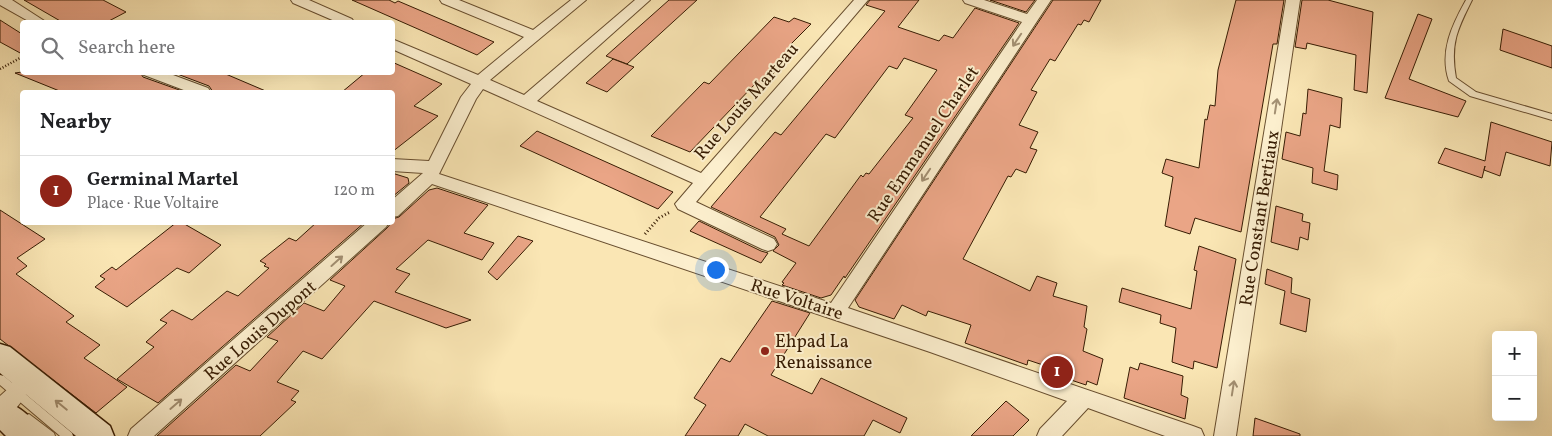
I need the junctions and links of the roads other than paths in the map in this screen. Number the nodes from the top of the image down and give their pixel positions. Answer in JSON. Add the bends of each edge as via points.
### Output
{"nodes":[{"id":1,"x":2,"y":0,"type":"edge"},
{"id":2,"x":298,"y":0,"type":"edge"},
{"id":3,"x":447,"y":0,"type":"edge"},
{"id":4,"x":579,"y":0,"type":"edge"},
{"id":5,"x":643,"y":0,"type":"edge"},
{"id":6,"x":861,"y":0,"type":"edge"},
{"id":7,"x":970,"y":0,"type":"edge"},
{"id":8,"x":1044,"y":0,"type":"edge"},
{"id":9,"x":1293,"y":0,"type":"edge"},
{"id":10,"x":1469,"y":0,"type":"edge"},
{"id":11,"x":36,"y":20,"type":"edge"},
{"id":12,"x":343,"y":20,"type":"edge"},
{"id":13,"x":1031,"y":20,"type":"junction"},
{"id":14,"x":534,"y":36,"type":"junction"},
{"id":15,"x":395,"y":44,"type":"edge"},
{"id":16,"x":157,"y":75,"type":"edge"},
{"id":17,"x":480,"y":82,"type":"junction"},
{"id":18,"x":198,"y":90,"type":"edge"},
{"id":19,"x":526,"y":102,"type":"junction"},
{"id":20,"x":1552,"y":117,"type":"edge"},
{"id":21,"x":395,"y":166,"type":"edge"},
{"id":22,"x":431,"y":172,"type":"junction"},
{"id":23,"x":704,"y":181,"type":"junction"},
{"id":24,"x":395,"y":208,"type":"edge"},
{"id":25,"x":377,"y":225,"type":"edge"},
{"id":26,"x":768,"y":244,"type":"dead end"},
{"id":27,"x":835,"y":312,"type":"junction"},
{"id":28,"x":0,"y":356,"type":"edge"},
{"id":29,"x":1086,"y":397,"type":"junction"},
{"id":30,"x":12,"y":402,"type":"edge"},
{"id":31,"x":50,"y":436,"type":"edge"},
{"id":32,"x":68,"y":436,"type":"edge"},
{"id":33,"x":98,"y":436,"type":"edge"},
{"id":34,"x":139,"y":436,"type":"edge"},
{"id":35,"x":1048,"y":436,"type":"edge"},
{"id":36,"x":1193,"y":436,"type":"edge"},
{"id":37,"x":1225,"y":436,"type":"edge"}],
"edges":[{"from":1,"to":11,"type":"street"},
{"from":2,"to":12,"type":"street"},
{"from":3,"to":14,"type":"street"},
{"from":4,"to":14,"type":"street"},
{"from":5,"to":19,"type":"street"},
{"from":6,"to":23,"type":"street","name":"Rue Louis Marteau"},
{"from":7,"to":13,"type":"street"},
{"from":8,"to":13,"type":"street","name":"Rue Emmanuel Charlet"},
{"from":37,"to":9,"type":"street","name":"Rue Constant Bertiaux","one_way":true},
{"from":10,"to":20,"type":"lane","via":[[1450,34],[1448,57],[1452,79],[1473,94]]},
{"from":13,"to":27,"type":"street","name":"Rue Emmanuel Charlet","one_way":true},
{"from":14,"to":17,"type":"street"},
{"from":15,"to":17,"type":"street","name":"Rue Louis Marteau"},
{"from":16,"to":18,"type":"street"},
{"from":17,"to":19,"type":"street","name":"Rue Louis Marteau"},
{"from":17,"to":22,"type":"street"},
{"from":19,"to":23,"type":"street","name":"Rue Louis Marteau"},
{"from":21,"to":22,"type":"street","name":"Rue Voltaire"},
{"from":22,"to":24,"type":"street"},
{"from":22,"to":27,"type":"street","name":"Rue Voltaire"},
{"from":23,"to":26,"type":"street","via":[[684,204]]},
{"from":34,"to":25,"type":"street","name":"Rue Louis Dupont","one_way":true},
{"from":27,"to":29,"type":"street","name":"Rue Voltaire"},
{"from":28,"to":30,"type":"main road"},
{"from":29,"to":35,"type":"street"},
{"from":29,"to":36,"type":"street","name":"Rue Voltaire"},
{"from":30,"to":31,"type":"lane"},
{"from":30,"to":32,"type":"lane"},
{"from":33,"to":30,"type":"main road","one_way":true}]}
